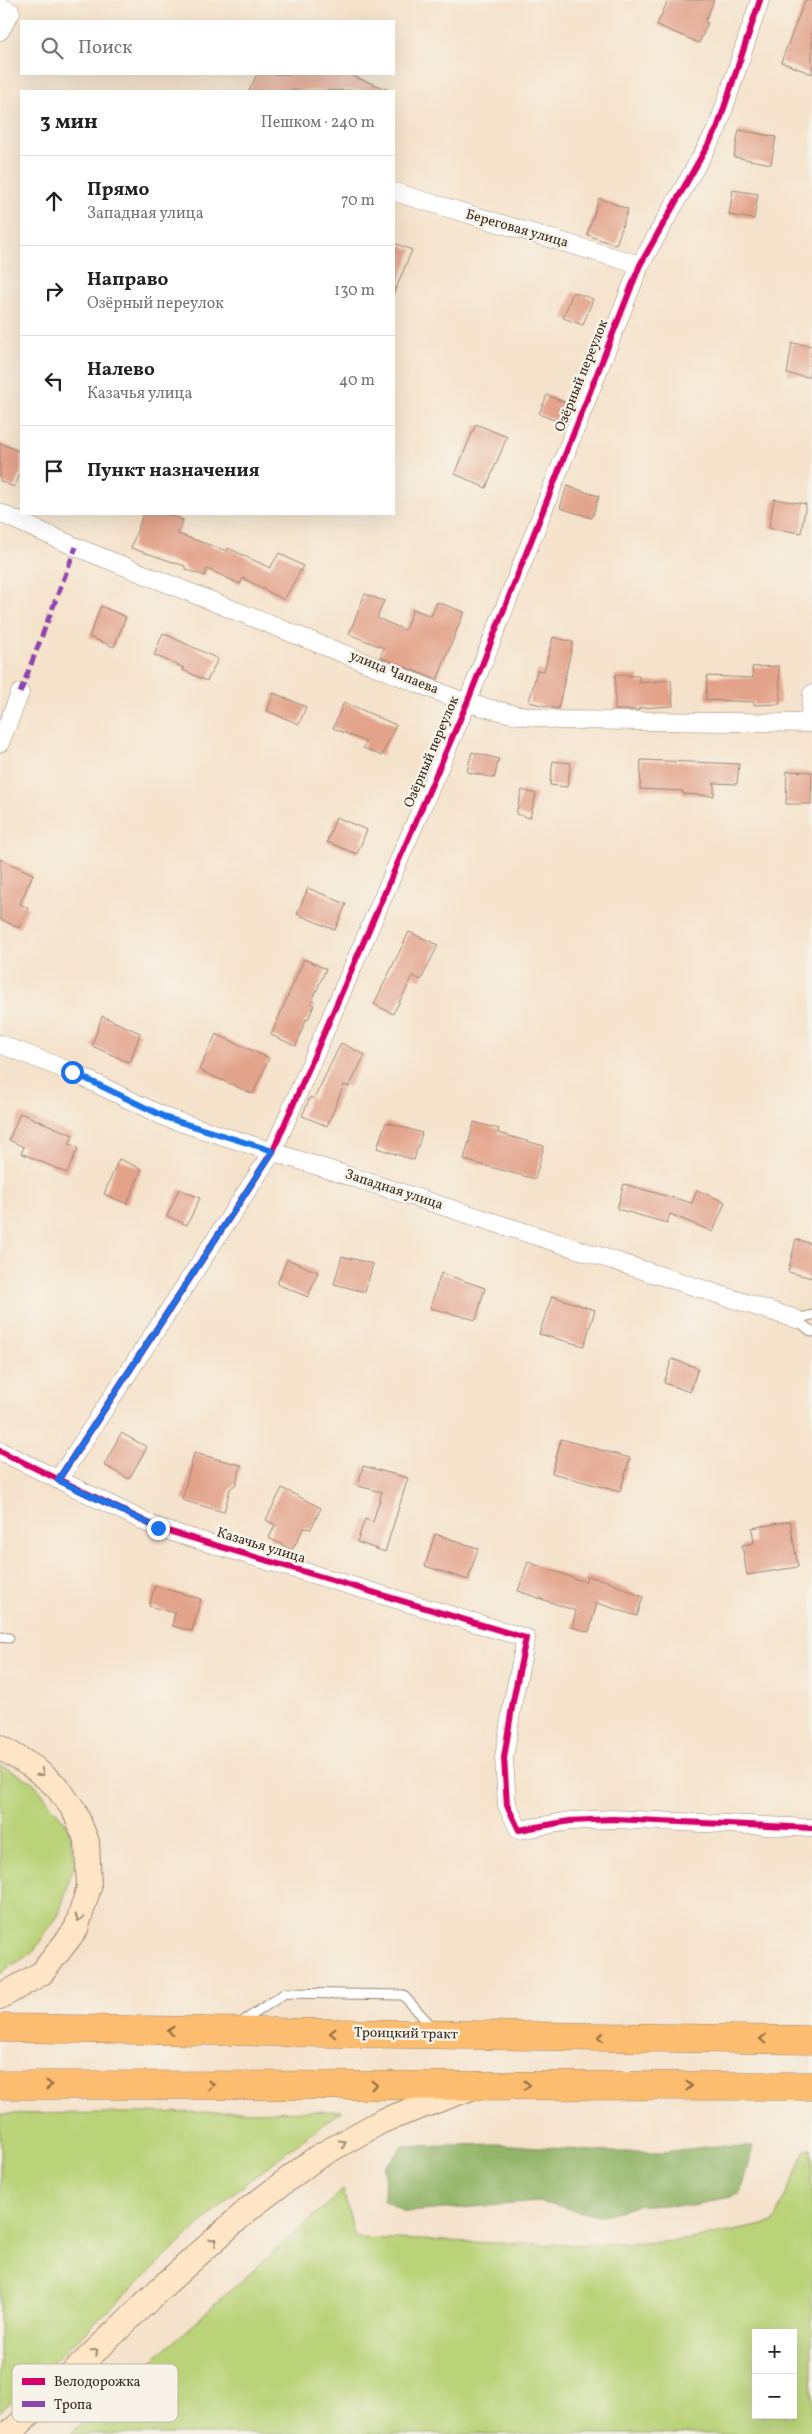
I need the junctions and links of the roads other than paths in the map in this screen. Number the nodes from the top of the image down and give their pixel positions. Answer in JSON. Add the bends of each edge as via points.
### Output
{"nodes":[{"id":1,"x":760,"y":0,"type":"edge"},
{"id":2,"x":6,"y":9,"type":"edge"},
{"id":3,"x":0,"y":31,"type":"edge"},
{"id":4,"x":395,"y":192,"type":"edge"},
{"id":5,"x":640,"y":265,"type":"junction"},
{"id":6,"x":0,"y":513,"type":"edge"},
{"id":7,"x":20,"y":693,"type":"dead end"},
{"id":8,"x":812,"y":694,"type":"edge"},
{"id":9,"x":467,"y":703,"type":"junction"},
{"id":10,"x":810,"y":723,"type":"edge"},
{"id":11,"x":0,"y":743,"type":"edge"},
{"id":12,"x":0,"y":1044,"type":"edge"},
{"id":13,"x":273,"y":1151,"type":"junction"},
{"id":14,"x":804,"y":1317,"type":"edge"},
{"id":15,"x":812,"y":1332,"type":"edge"},
{"id":16,"x":0,"y":1451,"type":"edge"},
{"id":17,"x":58,"y":1480,"type":"junction"},
{"id":18,"x":0,"y":1747,"type":"edge"},
{"id":19,"x":812,"y":1828,"type":"edge"},
{"id":20,"x":0,"y":1997,"type":"edge"},
{"id":21,"x":0,"y":2028,"type":"edge"},
{"id":22,"x":228,"y":2032,"type":"junction"},
{"id":23,"x":440,"y":2034,"type":"junction"},
{"id":24,"x":812,"y":2040,"type":"edge"},
{"id":25,"x":0,"y":2085,"type":"edge"},
{"id":26,"x":478,"y":2085,"type":"junction"},
{"id":27,"x":812,"y":2086,"type":"edge"},
{"id":28,"x":82,"y":2364,"type":"edge"},
{"id":29,"x":21,"y":2422,"type":"edge"},
{"id":30,"x":9,"y":2434,"type":"edge"}],
"edges":[{"from":1,"to":5,"type":"street","name":"Озёрный переулок","via":[[716,129]]},
{"from":2,"to":3,"type":"street"},
{"from":4,"to":5,"type":"street","name":"Береговая улица"},
{"from":5,"to":9,"type":"street","name":"Озёрный переулок"},
{"from":6,"to":9,"type":"street","name":"улица Чапаева","via":[[76,547]]},
{"from":7,"to":11,"type":"street"},
{"from":8,"to":10,"type":"street"},
{"from":9,"to":10,"type":"street","name":"улица Чапаева","via":[[512,714],[558,720]]},
{"from":9,"to":13,"type":"street","name":"Озёрный переулок"},
{"from":12,"to":13,"type":"street","name":"Западная улица","via":[[72,1072],[167,1118]]},
{"from":13,"to":14,"type":"street","name":"Западная улица"},
{"from":13,"to":17,"type":"street","name":"Озёрный переулок"},
{"from":14,"to":15,"type":"lane"},
{"from":16,"to":17,"type":"street","name":"Казачья улица"},
{"from":17,"to":19,"type":"street","name":"Казачья улица","via":[[158,1528],[526,1638],[504,1758],[507,1805],[519,1830],[570,1821],[614,1820]]},
{"from":18,"to":20,"type":"main road","one_way":true,"via":[[56,1786],[74,1810],[87,1842],[89,1887],[76,1928],[42,1973]]},
{"from":22,"to":21,"type":"main road","name":"Троицкий тракт","one_way":true},
{"from":23,"to":22,"type":"main road","name":"Троицкий тракт","one_way":true},
{"from":22,"to":23,"type":"lane","via":[[285,1993],[403,1995]]},
{"from":24,"to":23,"type":"main road","name":"Троицкий тракт","one_way":true},
{"from":25,"to":26,"type":"main road","one_way":true},
{"from":26,"to":27,"type":"main road","one_way":true},
{"from":28,"to":26,"type":"main road","one_way":true,"via":[[242,2214],[316,2158],[382,2122]]},
{"from":30,"to":29,"type":"main road","one_way":true}]}
